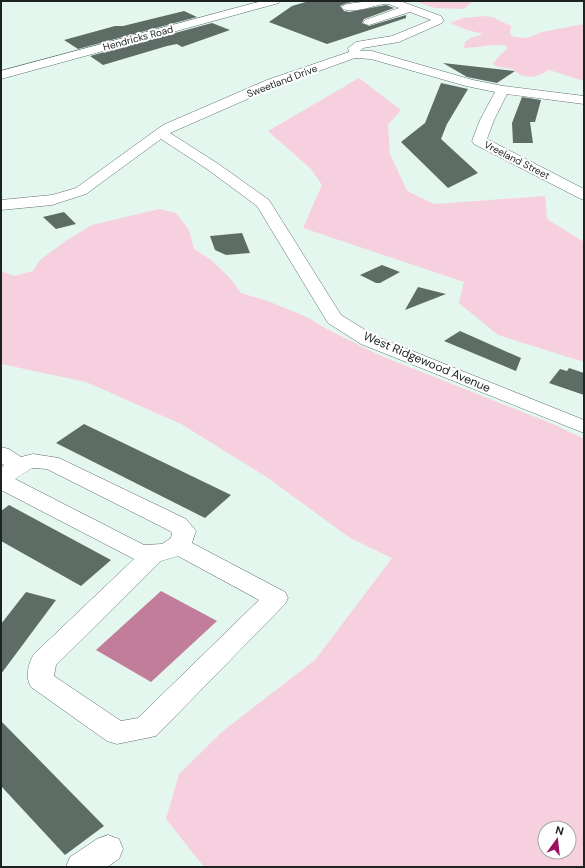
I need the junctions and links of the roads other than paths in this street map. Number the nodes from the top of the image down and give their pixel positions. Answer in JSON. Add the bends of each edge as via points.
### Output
{"nodes":[{"id":1,"x":275,"y":1,"type":"edge"},
{"id":2,"x":381,"y":1,"type":"edge"},
{"id":3,"x":389,"y":1,"type":"edge"},
{"id":4,"x":347,"y":7,"type":"dead end"},
{"id":5,"x":411,"y":8,"type":"junction"},
{"id":6,"x":368,"y":22,"type":"dead end"},
{"id":7,"x":354,"y":54,"type":"junction"},
{"id":8,"x":1,"y":75,"type":"edge"},
{"id":9,"x":503,"y":90,"type":"junction"},
{"id":10,"x":584,"y":100,"type":"edge"},
{"id":11,"x":161,"y":132,"type":"junction"},
{"id":12,"x":584,"y":195,"type":"edge"},
{"id":13,"x":1,"y":205,"type":"edge"},
{"id":14,"x":584,"y":427,"type":"edge"},
{"id":15,"x":10,"y":459,"type":"edge"},
{"id":16,"x":178,"y":546,"type":"junction"},
{"id":17,"x":154,"y":554,"type":"junction"},
{"id":18,"x":108,"y":849,"type":"dead end"},
{"id":19,"x":81,"y":867,"type":"edge"}],
"edges":[{"from":1,"to":8,"type":"street","name":"Hendricks Road"},
{"from":2,"to":4,"type":"street"},
{"from":3,"to":5,"type":"street"},
{"from":5,"to":6,"type":"street"},
{"from":5,"to":7,"type":"street","via":[[437,18],[438,21],[394,39],[360,45],[354,48]]},
{"from":7,"to":9,"type":"street","name":"Sweetland Drive","via":[[372,55]]},
{"from":7,"to":11,"type":"street","name":"Sweetland Drive","via":[[272,83]]},
{"from":9,"to":10,"type":"street","name":"Sweetland Drive"},
{"from":9,"to":12,"type":"street","name":"Vreeland Street","via":[[479,141]]},
{"from":11,"to":13,"type":"street","name":"Sweetland Drive","via":[[81,191],[47,201]]},
{"from":11,"to":14,"type":"street","name":"West Ridgewood Avenue","via":[[263,203],[334,319],[368,340]]},
{"from":15,"to":16,"type":"street","via":[[61,466],[178,525],[184,531],[184,537]]},
{"from":15,"to":17,"type":"street","via":[[3,479],[7,484],[140,553]]},
{"from":16,"to":17,"type":"street"},
{"from":16,"to":17,"type":"street","via":[[276,598],[146,728],[117,733],[40,680],[43,661]]},
{"from":18,"to":19,"type":"street"}]}
